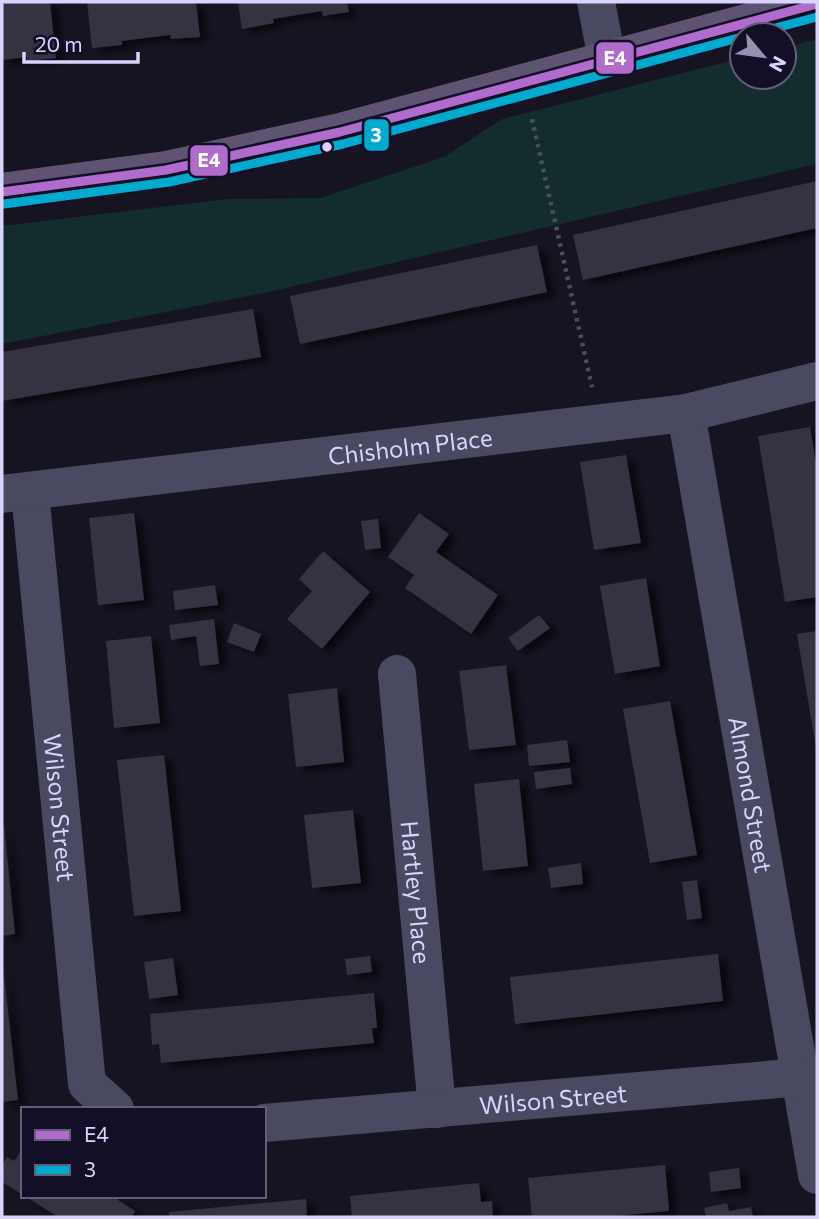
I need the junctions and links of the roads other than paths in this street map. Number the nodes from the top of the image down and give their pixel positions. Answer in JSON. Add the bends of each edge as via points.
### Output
{"nodes":[{"id":1,"x":596,"y":2,"type":"edge"},
{"id":2,"x":817,"y":4,"type":"edge"},
{"id":3,"x":607,"y":59,"type":"junction"},
{"id":4,"x":2,"y":192,"type":"edge"},
{"id":5,"x":817,"y":381,"type":"edge"},
{"id":6,"x":686,"y":413,"type":"junction"},
{"id":7,"x":16,"y":493,"type":"edge"},
{"id":8,"x":397,"y":674,"type":"dead end"},
{"id":9,"x":802,"y":1077,"type":"junction"},
{"id":10,"x":113,"y":1107,"type":"edge"},
{"id":11,"x":437,"y":1109,"type":"junction"},
{"id":12,"x":266,"y":1123,"type":"edge"},
{"id":13,"x":817,"y":1175,"type":"edge"}],
"edges":[{"from":1,"to":3,"type":"street"},
{"from":2,"to":3,"type":"main road"},
{"from":3,"to":4,"type":"main road","via":[[340,132],[179,167]]},
{"from":5,"to":6,"type":"street","name":"Chisholm Place"},
{"from":6,"to":7,"type":"street","name":"Chisholm Place"},
{"from":6,"to":9,"type":"street","name":"Almond Street"},
{"from":7,"to":10,"type":"street","name":"Wilson Street","via":[[87,1084]]},
{"from":8,"to":11,"type":"street","name":"Hartley Place"},
{"from":9,"to":11,"type":"street","name":"Wilson Street"},
{"from":9,"to":13,"type":"street","name":"Almond Street"},
{"from":11,"to":12,"type":"street","name":"Wilson Street"}]}
